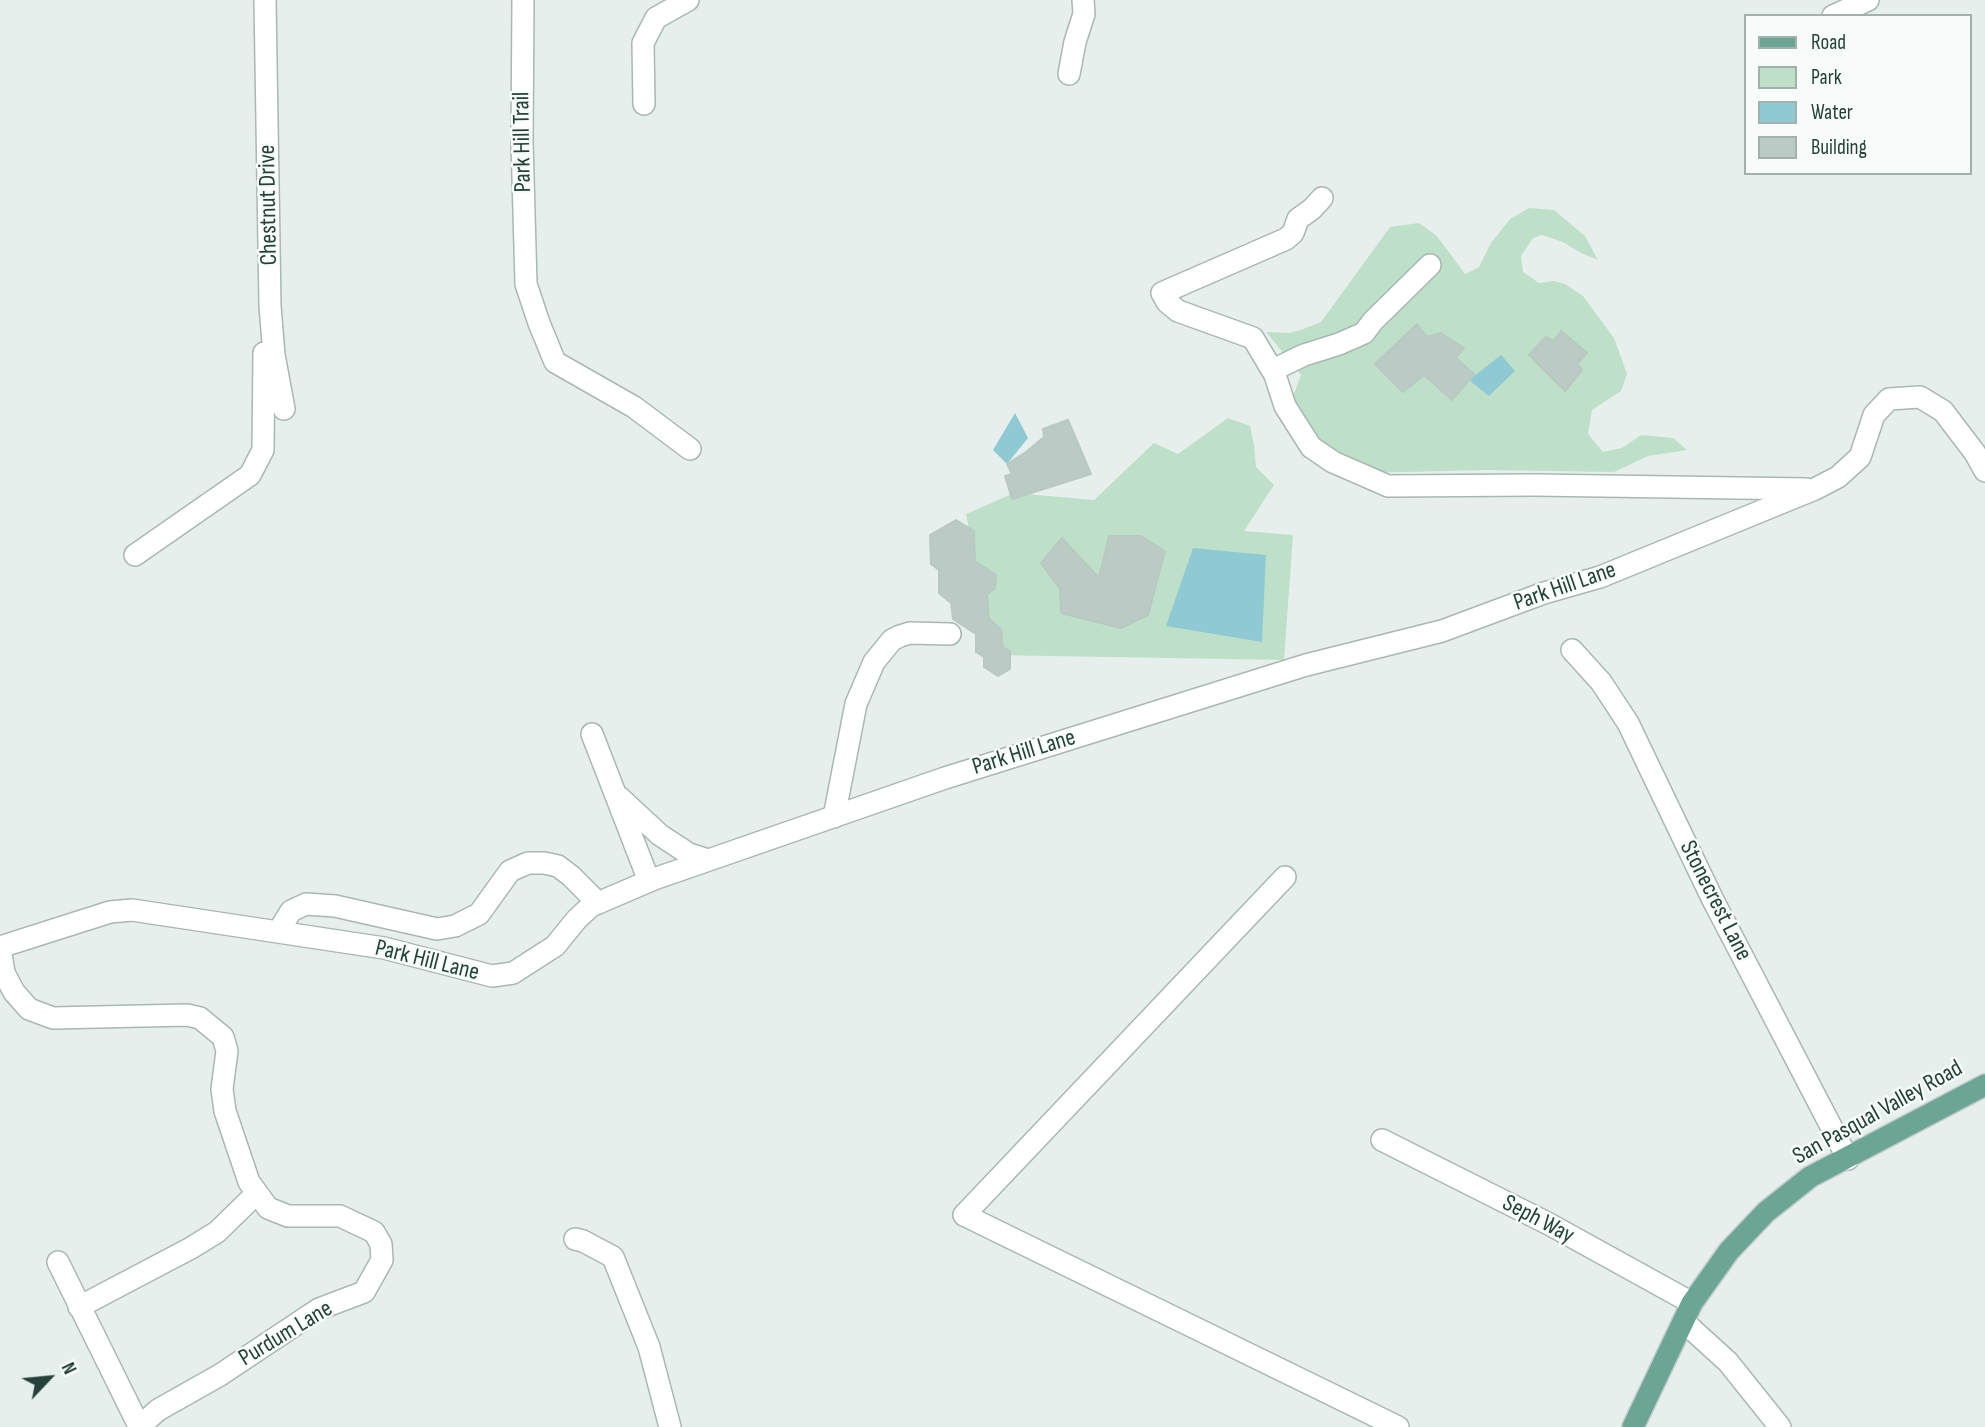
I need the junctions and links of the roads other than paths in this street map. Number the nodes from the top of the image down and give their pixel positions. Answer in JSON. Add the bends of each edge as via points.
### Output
{"nodes":[{"id":1,"x":265,"y":0,"type":"edge"},
{"id":2,"x":523,"y":0,"type":"edge"},
{"id":3,"x":688,"y":0,"type":"edge"},
{"id":4,"x":1083,"y":0,"type":"edge"},
{"id":5,"x":1868,"y":0,"type":"edge"},
{"id":6,"x":1837,"y":14,"type":"edge"},
{"id":7,"x":1069,"y":74,"type":"dead end"},
{"id":8,"x":644,"y":104,"type":"dead end"},
{"id":9,"x":1322,"y":198,"type":"dead end"},
{"id":10,"x":1430,"y":265,"type":"dead end"},
{"id":11,"x":270,"y":306,"type":"junction"},
{"id":12,"x":1273,"y":370,"type":"junction"},
{"id":13,"x":284,"y":409,"type":"dead end"},
{"id":14,"x":690,"y":449,"type":"dead end"},
{"id":15,"x":1985,"y":471,"type":"edge"},
{"id":16,"x":1815,"y":489,"type":"junction"},
{"id":17,"x":135,"y":555,"type":"dead end"},
{"id":18,"x":950,"y":634,"type":"dead end"},
{"id":19,"x":1572,"y":650,"type":"dead end"},
{"id":20,"x":592,"y":734,"type":"dead end"},
{"id":21,"x":615,"y":794,"type":"junction"},
{"id":22,"x":834,"y":817,"type":"junction"},
{"id":23,"x":708,"y":860,"type":"junction"},
{"id":24,"x":1285,"y":877,"type":"dead end"},
{"id":25,"x":649,"y":881,"type":"junction"},
{"id":26,"x":598,"y":903,"type":"junction"},
{"id":27,"x":278,"y":932,"type":"junction"},
{"id":28,"x":0,"y":947,"type":"edge"},
{"id":29,"x":1985,"y":1085,"type":"edge"},
{"id":30,"x":1382,"y":1140,"type":"dead end"},
{"id":31,"x":1848,"y":1158,"type":"junction"},
{"id":32,"x":257,"y":1193,"type":"junction"},
{"id":33,"x":575,"y":1239,"type":"dead end"},
{"id":34,"x":58,"y":1262,"type":"dead end"},
{"id":35,"x":79,"y":1307,"type":"junction"},
{"id":36,"x":1688,"y":1312,"type":"junction"},
{"id":37,"x":669,"y":1423,"type":"edge"},
{"id":38,"x":139,"y":1427,"type":"edge"},
{"id":39,"x":1398,"y":1427,"type":"edge"},
{"id":40,"x":1633,"y":1427,"type":"edge"},
{"id":41,"x":1780,"y":1427,"type":"edge"}],
"edges":[{"from":1,"to":11,"type":"street","name":"Chestnut Drive"},
{"from":2,"to":14,"type":"street","name":"Park Hill Trail","via":[[526,284],[555,362],[634,407]]},
{"from":3,"to":8,"type":"street","via":[[656,18],[643,43]]},
{"from":4,"to":7,"type":"street"},
{"from":5,"to":6,"type":"street"},
{"from":9,"to":12,"type":"street","via":[[1298,219],[1286,239],[1162,293],[1178,311],[1253,338]]},
{"from":10,"to":12,"type":"street","via":[[1364,333]]},
{"from":11,"to":13,"type":"street","name":"Chestnut Drive"},
{"from":11,"to":17,"type":"street","via":[[264,337],[263,450],[250,475]]},
{"from":12,"to":16,"type":"street","via":[[1285,406],[1311,447],[1388,486]]},
{"from":15,"to":16,"type":"street","name":"Park Hill Lane","via":[[1943,411],[1920,397],[1889,398],[1874,415],[1860,457],[1838,477]]},
{"from":16,"to":22,"type":"street","name":"Park Hill Lane","via":[[1600,577],[1442,631],[1306,665]]},
{"from":18,"to":22,"type":"street","via":[[900,636],[874,662],[856,704]]},
{"from":19,"to":31,"type":"street","name":"Stonecrest Lane","via":[[1601,682],[1628,723],[1712,898]]},
{"from":20,"to":21,"type":"street"},
{"from":21,"to":23,"type":"street","via":[[660,835]]},
{"from":21,"to":25,"type":"street"},
{"from":22,"to":23,"type":"street","name":"Park Hill Lane"},
{"from":23,"to":25,"type":"street","name":"Park Hill Lane"},
{"from":24,"to":39,"type":"street","via":[[964,1215]]},
{"from":25,"to":26,"type":"street","name":"Park Hill Lane"},
{"from":26,"to":27,"type":"street","name":"Park Hill Lane","via":[[577,919],[555,946],[513,973],[492,976],[384,948]]},
{"from":26,"to":27,"type":"street","via":[[558,866],[528,863],[510,872],[479,914],[455,926],[437,929],[306,904],[291,911]]},
{"from":27,"to":28,"type":"street","name":"Park Hill Lane","via":[[132,910],[110,912]]},
{"from":28,"to":32,"type":"street","name":"Purdum Lane","via":[[4,973],[29,1009],[53,1018],[187,1015],[200,1018],[223,1037],[227,1051],[222,1089],[225,1111]]},
{"from":29,"to":31,"type":"main road","name":"San Pasqual Valley Road"},
{"from":30,"to":36,"type":"street","name":"Seph Way","via":[[1549,1224]]},
{"from":31,"to":36,"type":"main road","name":"San Pasqual Valley Road","via":[[1810,1177],[1766,1213],[1729,1251]]},
{"from":32,"to":35,"type":"street","via":[[217,1232]]},
{"from":32,"to":38,"type":"street","name":"Purdum Lane","via":[[268,1208],[288,1216],[340,1216],[374,1232],[382,1260],[364,1292],[319,1309],[158,1410]]},
{"from":33,"to":37,"type":"street","via":[[613,1257],[649,1347]]},
{"from":34,"to":35,"type":"street"},
{"from":35,"to":38,"type":"street"},
{"from":36,"to":40,"type":"main road","name":"San Pasqual Valley Road"},
{"from":36,"to":41,"type":"street","name":"Seph Way"}]}
